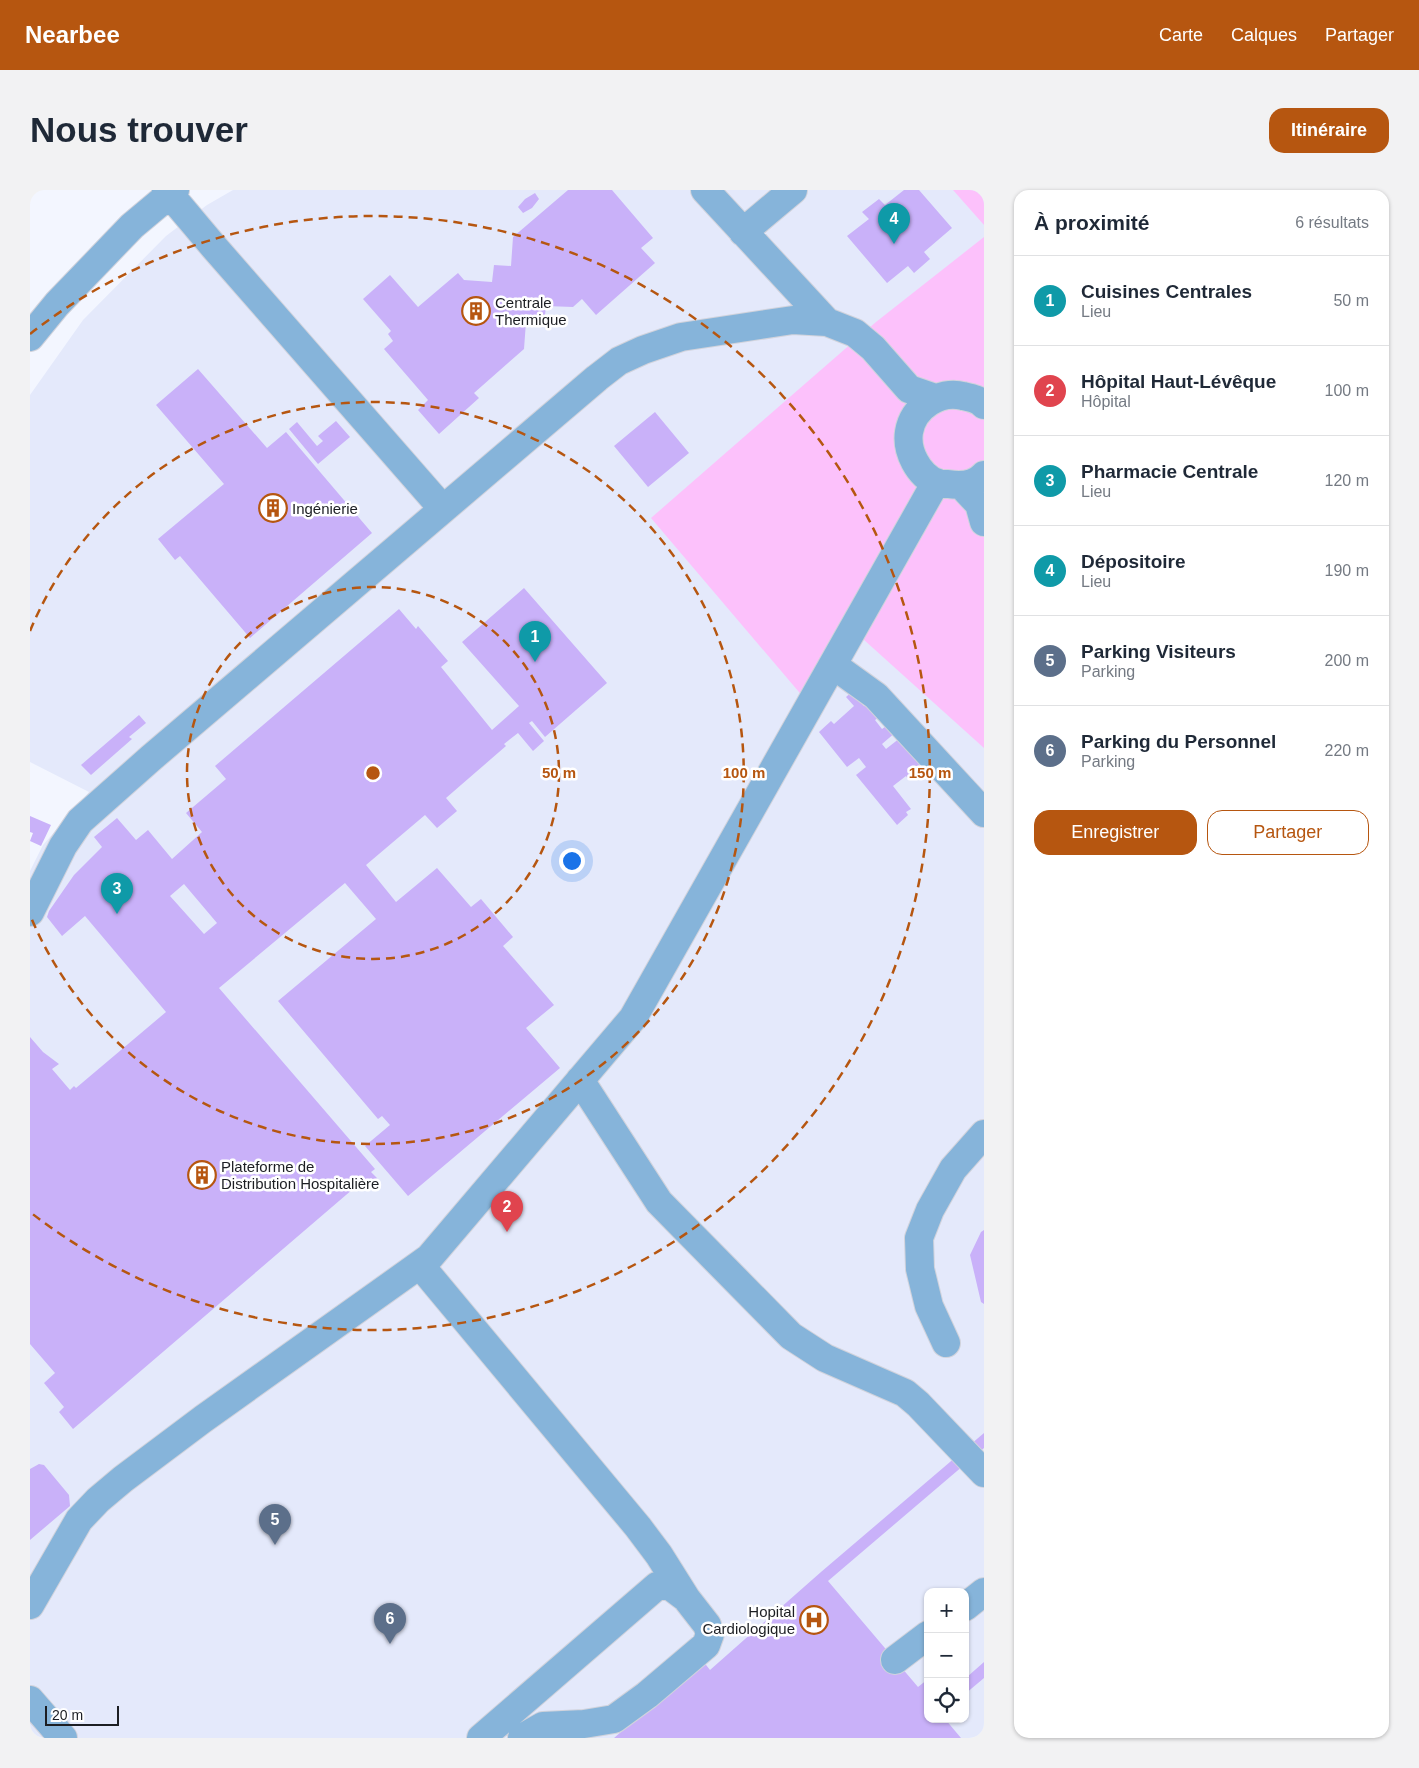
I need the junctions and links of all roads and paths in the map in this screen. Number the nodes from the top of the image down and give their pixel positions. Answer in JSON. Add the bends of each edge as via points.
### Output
{"nodes":[{"id":1,"x":704,"y":190,"type":"edge"},
{"id":2,"x":793,"y":190,"type":"edge"},
{"id":3,"x":170,"y":191,"type":"edge"},
{"id":4,"x":743,"y":232,"type":"junction"},
{"id":5,"x":826,"y":322,"type":"junction"},
{"id":6,"x":30,"y":337,"type":"edge"},
{"id":7,"x":982,"y":397,"type":"edge"},
{"id":8,"x":935,"y":398,"type":"junction"},
{"id":9,"x":961,"y":481,"type":"edge"},
{"id":10,"x":443,"y":509,"type":"junction"},
{"id":11,"x":984,"y":522,"type":"edge"},
{"id":12,"x":833,"y":665,"type":"junction"},
{"id":13,"x":984,"y":813,"type":"edge"},
{"id":14,"x":30,"y":912,"type":"edge"},
{"id":15,"x":580,"y":1080,"type":"junction"},
{"id":16,"x":984,"y":1134,"type":"edge"},
{"id":17,"x":420,"y":1265,"type":"junction"},
{"id":18,"x":946,"y":1343,"type":"dead end"},
{"id":19,"x":984,"y":1473,"type":"edge"},
{"id":20,"x":984,"y":1592,"type":"edge"},
{"id":21,"x":686,"y":1598,"type":"junction"},
{"id":22,"x":969,"y":1604,"type":"edge"},
{"id":23,"x":30,"y":1605,"type":"edge"},
{"id":24,"x":924,"y":1638,"type":"edge"},
{"id":25,"x":895,"y":1660,"type":"dead end"},
{"id":26,"x":30,"y":1700,"type":"edge"},
{"id":27,"x":515,"y":1732,"type":"edge"},
{"id":28,"x":63,"y":1738,"type":"edge"},
{"id":29,"x":481,"y":1738,"type":"edge"}],
"edges":[{"from":1,"to":4,"type":"street"},
{"from":2,"to":4,"type":"street"},
{"from":3,"to":6,"type":"street","via":[[56,304]]},
{"from":3,"to":10,"type":"street","via":[[214,248]]},
{"from":4,"to":5,"type":"street"},
{"from":5,"to":8,"type":"street","via":[[855,333],[873,348],[909,389]]},
{"from":5,"to":10,"type":"street","via":[[793,320],[682,337],[620,361]]},
{"from":7,"to":8,"type":"street","via":[[953,393]]},
{"from":8,"to":9,"type":"street","via":[[918,412],[909,431],[910,450],[918,468]]},
{"from":9,"to":11,"type":"street","via":[[979,504]]},
{"from":9,"to":12,"type":"street"},
{"from":10,"to":14,"type":"street","via":[[80,821],[63,846]]},
{"from":12,"to":13,"type":"street","via":[[876,696]]},
{"from":12,"to":15,"type":"street","via":[[633,1018]]},
{"from":15,"to":17,"type":"street"},
{"from":15,"to":19,"type":"street","via":[[658,1202],[791,1336],[825,1358],[905,1394]]},
{"from":16,"to":18,"type":"street","via":[[953,1169],[930,1210],[919,1238],[920,1268],[929,1306]]},
{"from":17,"to":21,"type":"street","via":[[638,1527]]},
{"from":17,"to":23,"type":"street","via":[[196,1425],[98,1500],[79,1520]]},
{"from":20,"to":22,"type":"street"},
{"from":21,"to":27,"type":"street","via":[[670,1586],[657,1586]]},
{"from":21,"to":27,"type":"street","via":[[707,1625],[710,1634],[706,1645],[646,1695],[614,1719]]},
{"from":24,"to":25,"type":"street"},
{"from":26,"to":28,"type":"street"},
{"from":27,"to":29,"type":"street"}]}
